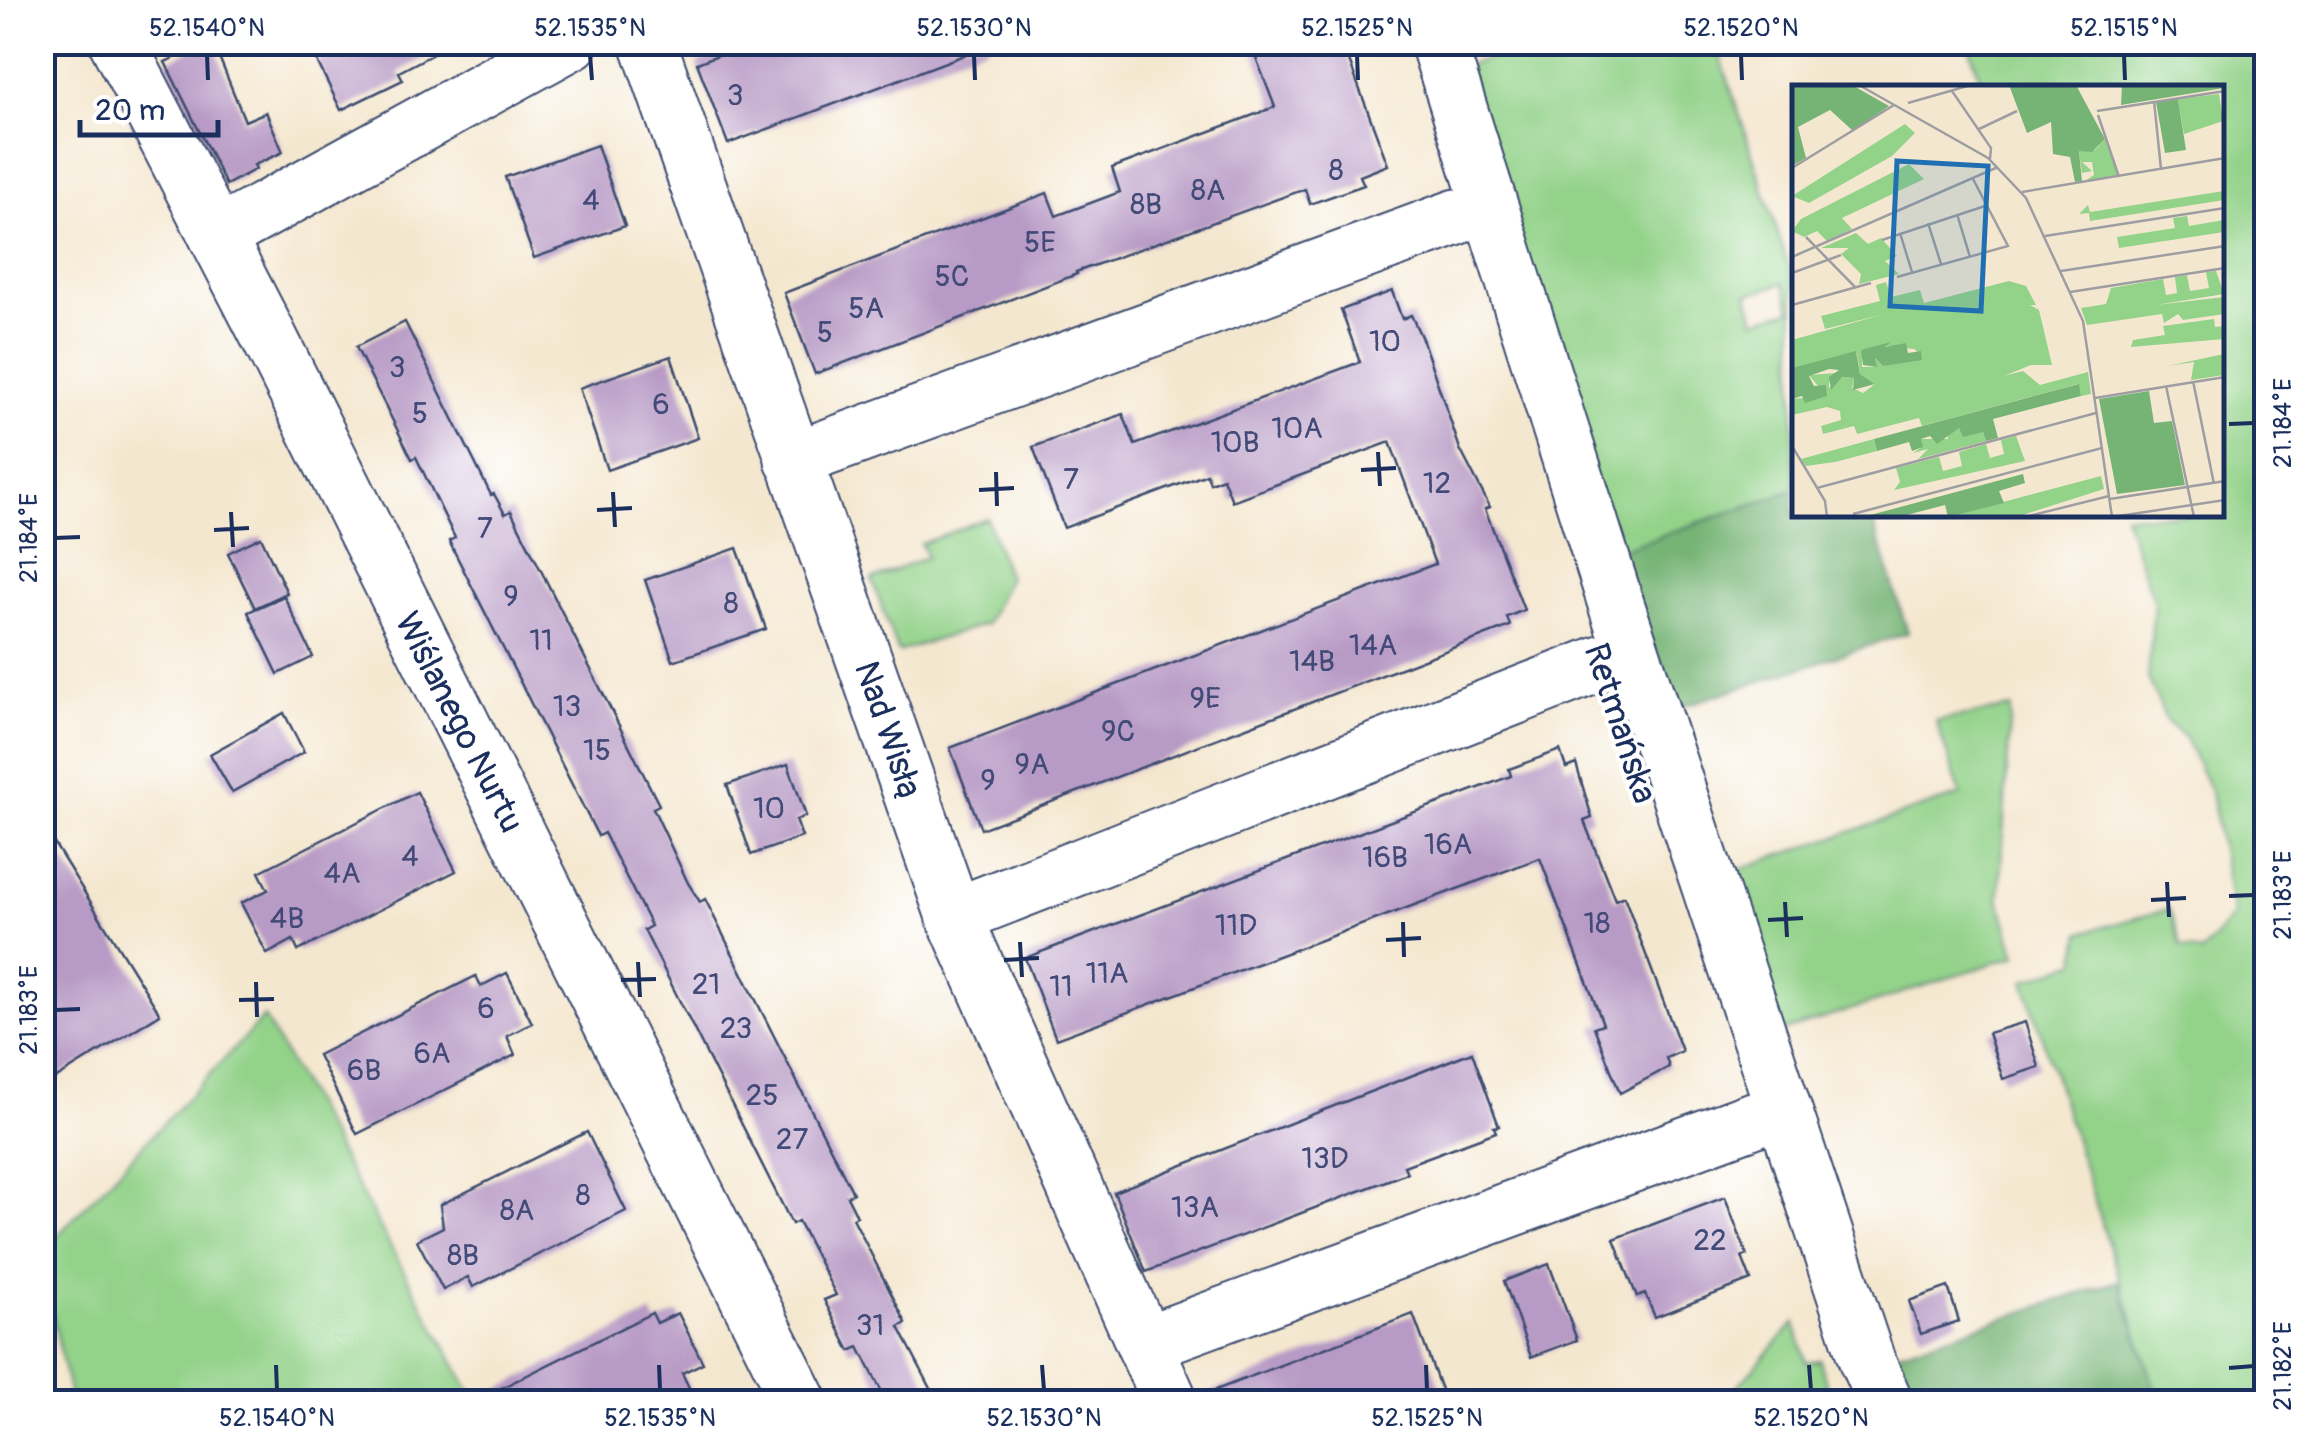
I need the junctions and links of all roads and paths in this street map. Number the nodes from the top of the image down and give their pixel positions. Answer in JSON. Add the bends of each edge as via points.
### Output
{"nodes":[{"id":1,"x":118,"y":42,"type":"edge"},
{"id":2,"x":571,"y":42,"type":"edge"},
{"id":3,"x":648,"y":42,"type":"edge"},
{"id":4,"x":1400,"y":42,"type":"edge"},
{"id":5,"x":1438,"y":42,"type":"edge"},
{"id":6,"x":1457,"y":217,"type":"junction"},
{"id":7,"x":217,"y":236,"type":"junction"},
{"id":8,"x":793,"y":460,"type":"junction"},
{"id":9,"x":1600,"y":662,"type":"junction"},
{"id":10,"x":954,"y":916,"type":"junction"},
{"id":11,"x":1753,"y":1120,"type":"junction"},
{"id":12,"x":1144,"y":1344,"type":"junction"},
{"id":13,"x":1840,"y":1379,"type":"edge"},
{"id":14,"x":800,"y":1402,"type":"edge"},
{"id":15,"x":1170,"y":1402,"type":"edge"},
{"id":16,"x":1884,"y":1402,"type":"edge"}],
"edges":[{"from":1,"to":7,"type":"street","name":"Wiślanego Nurtu"},
{"from":2,"to":7,"type":"street"},
{"from":3,"to":8,"type":"street","name":"Nad Wisłą"},
{"from":4,"to":6,"type":"street","name":"Retmańska"},
{"from":5,"to":16,"type":"street","via":[[1616,604]]},
{"from":6,"to":8,"type":"street"},
{"from":6,"to":9,"type":"street","name":"Retmańska"},
{"from":7,"to":14,"type":"street","name":"Wiślanego Nurtu"},
{"from":8,"to":10,"type":"street","name":"Nad Wisłą"},
{"from":9,"to":10,"type":"street"},
{"from":9,"to":11,"type":"street","name":"Retmańska"},
{"from":10,"to":12,"type":"street","name":"Nad Wisłą"},
{"from":11,"to":12,"type":"street"},
{"from":11,"to":13,"type":"street","name":"Retmańska"},
{"from":12,"to":15,"type":"street","name":"Nad Wisłą"}]}
